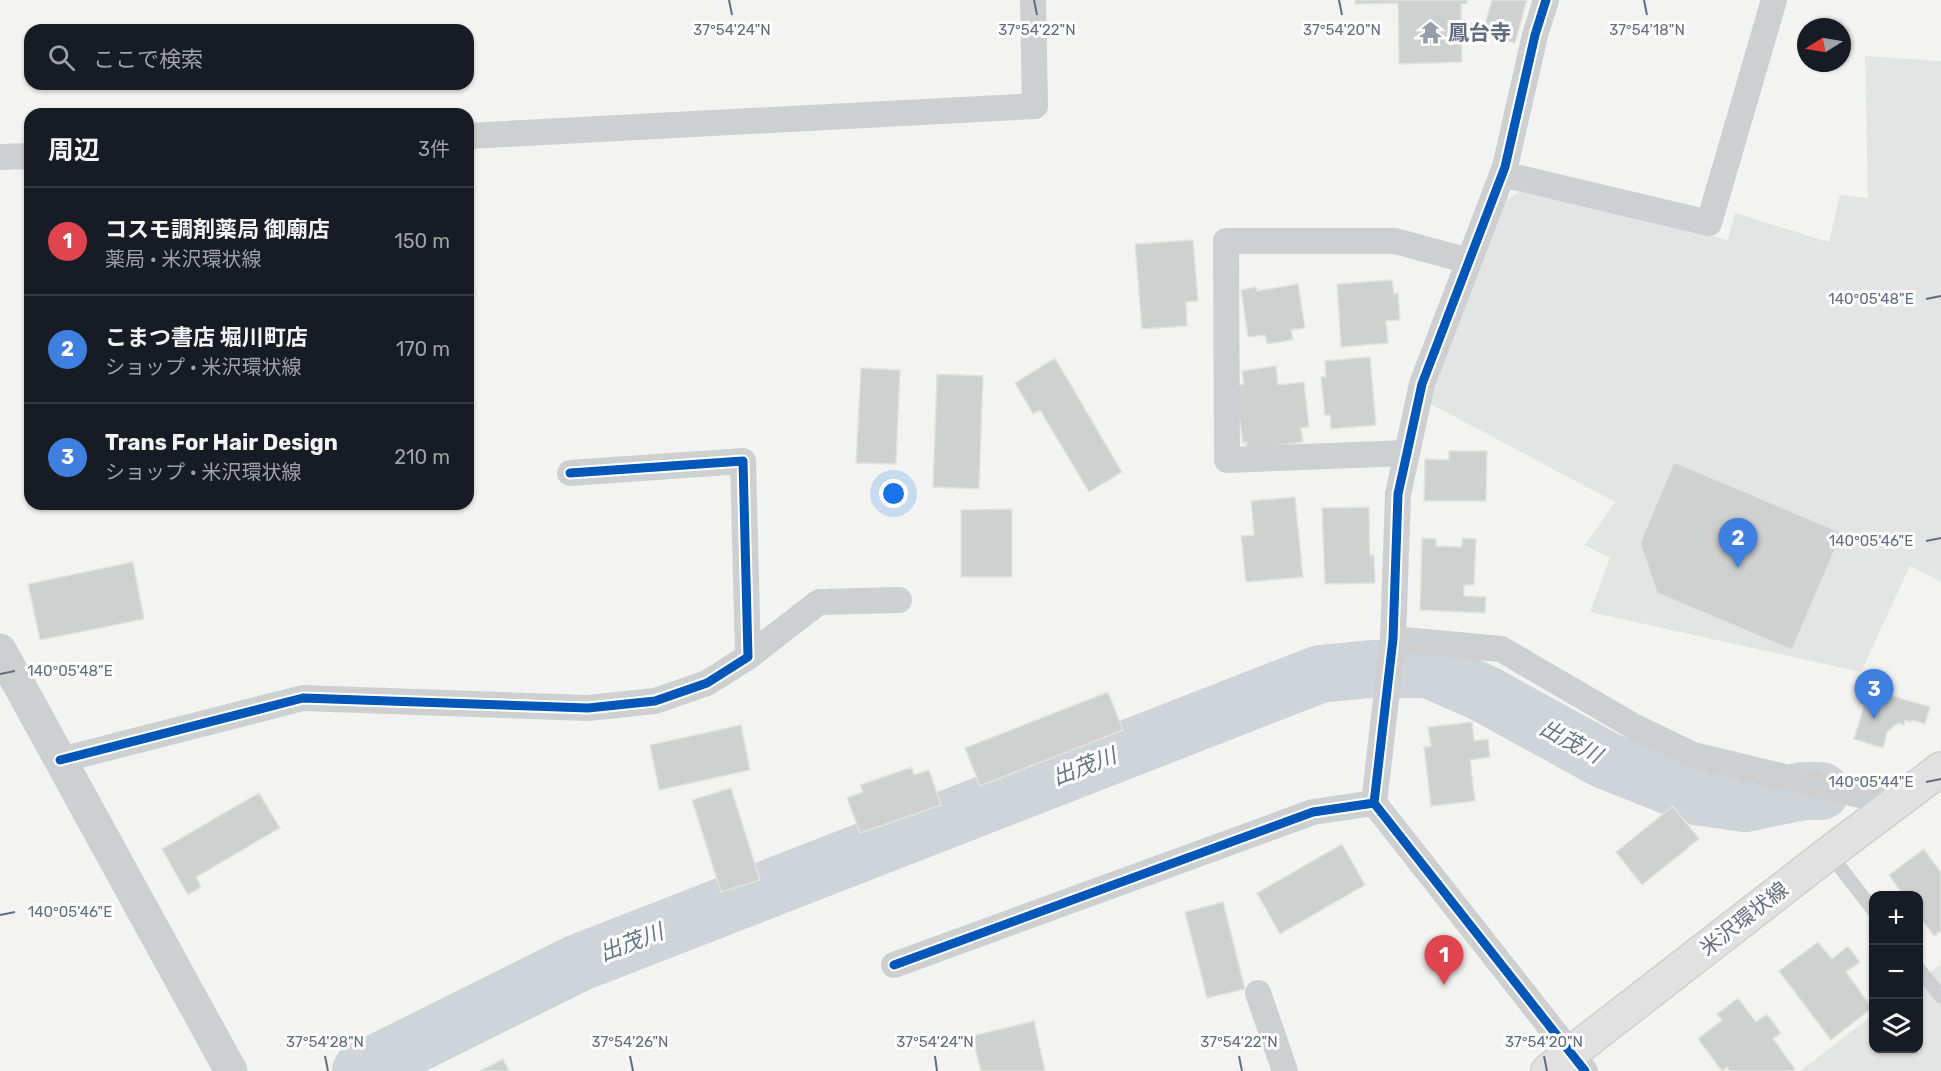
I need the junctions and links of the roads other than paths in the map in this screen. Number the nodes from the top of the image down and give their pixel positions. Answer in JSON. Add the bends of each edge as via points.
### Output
{"nodes":[{"id":1,"x":1033,"y":0,"type":"edge"},
{"id":2,"x":1546,"y":0,"type":"edge"},
{"id":3,"x":1774,"y":0,"type":"edge"},
{"id":4,"x":474,"y":136,"type":"edge"},
{"id":5,"x":24,"y":156,"type":"edge"},
{"id":6,"x":0,"y":157,"type":"edge"},
{"id":7,"x":1502,"y":174,"type":"junction"},
{"id":8,"x":1469,"y":261,"type":"junction"},
{"id":9,"x":1407,"y":453,"type":"junction"},
{"id":10,"x":570,"y":472,"type":"dead end"},
{"id":11,"x":899,"y":600,"type":"dead end"},
{"id":12,"x":1393,"y":639,"type":"junction"},
{"id":13,"x":0,"y":650,"type":"edge"},
{"id":14,"x":748,"y":657,"type":"junction"},
{"id":15,"x":60,"y":760,"type":"junction"},
{"id":16,"x":1941,"y":769,"type":"edge"},
{"id":17,"x":1374,"y":803,"type":"junction"},
{"id":18,"x":1894,"y":803,"type":"junction"},
{"id":19,"x":1829,"y":853,"type":"junction"},
{"id":20,"x":1869,"y":904,"type":"edge"},
{"id":21,"x":894,"y":965,"type":"dead end"},
{"id":22,"x":1923,"y":974,"type":"edge"},
{"id":23,"x":1258,"y":993,"type":"dead end"},
{"id":24,"x":1941,"y":997,"type":"edge"},
{"id":25,"x":1568,"y":1065,"type":"edge"},
{"id":26,"x":231,"y":1071,"type":"edge"},
{"id":27,"x":1285,"y":1071,"type":"edge"}],
"edges":[{"from":1,"to":4,"type":"street","via":[[1035,106]]},
{"from":2,"to":7,"type":"street"},
{"from":3,"to":7,"type":"street","via":[[1709,222]]},
{"from":5,"to":6,"type":"street"},
{"from":7,"to":8,"type":"street"},
{"from":8,"to":9,"type":"street","via":[[1422,384]]},
{"from":8,"to":9,"type":"street","via":[[1395,241],[1226,241],[1227,460]]},
{"from":9,"to":12,"type":"street","via":[[1398,494]]},
{"from":10,"to":14,"type":"street","via":[[743,461]]},
{"from":11,"to":14,"type":"street","via":[[819,602]]},
{"from":12,"to":17,"type":"street"},
{"from":12,"to":18,"type":"street","via":[[1501,649],[1633,726],[1693,755]]},
{"from":13,"to":15,"type":"street"},
{"from":14,"to":15,"type":"street","via":[[707,683],[655,701],[588,708],[303,698]]},
{"from":15,"to":26,"type":"street"},
{"from":16,"to":18,"type":"main road","name":"米沢環状線"},
{"from":17,"to":21,"type":"street","via":[[1313,812]]},
{"from":17,"to":25,"type":"street"},
{"from":18,"to":19,"type":"main road","name":"米沢環状線"},
{"from":19,"to":20,"type":"lane"},
{"from":19,"to":25,"type":"main road","name":"米沢環状線"},
{"from":22,"to":24,"type":"lane"},
{"from":23,"to":27,"type":"street"}]}
